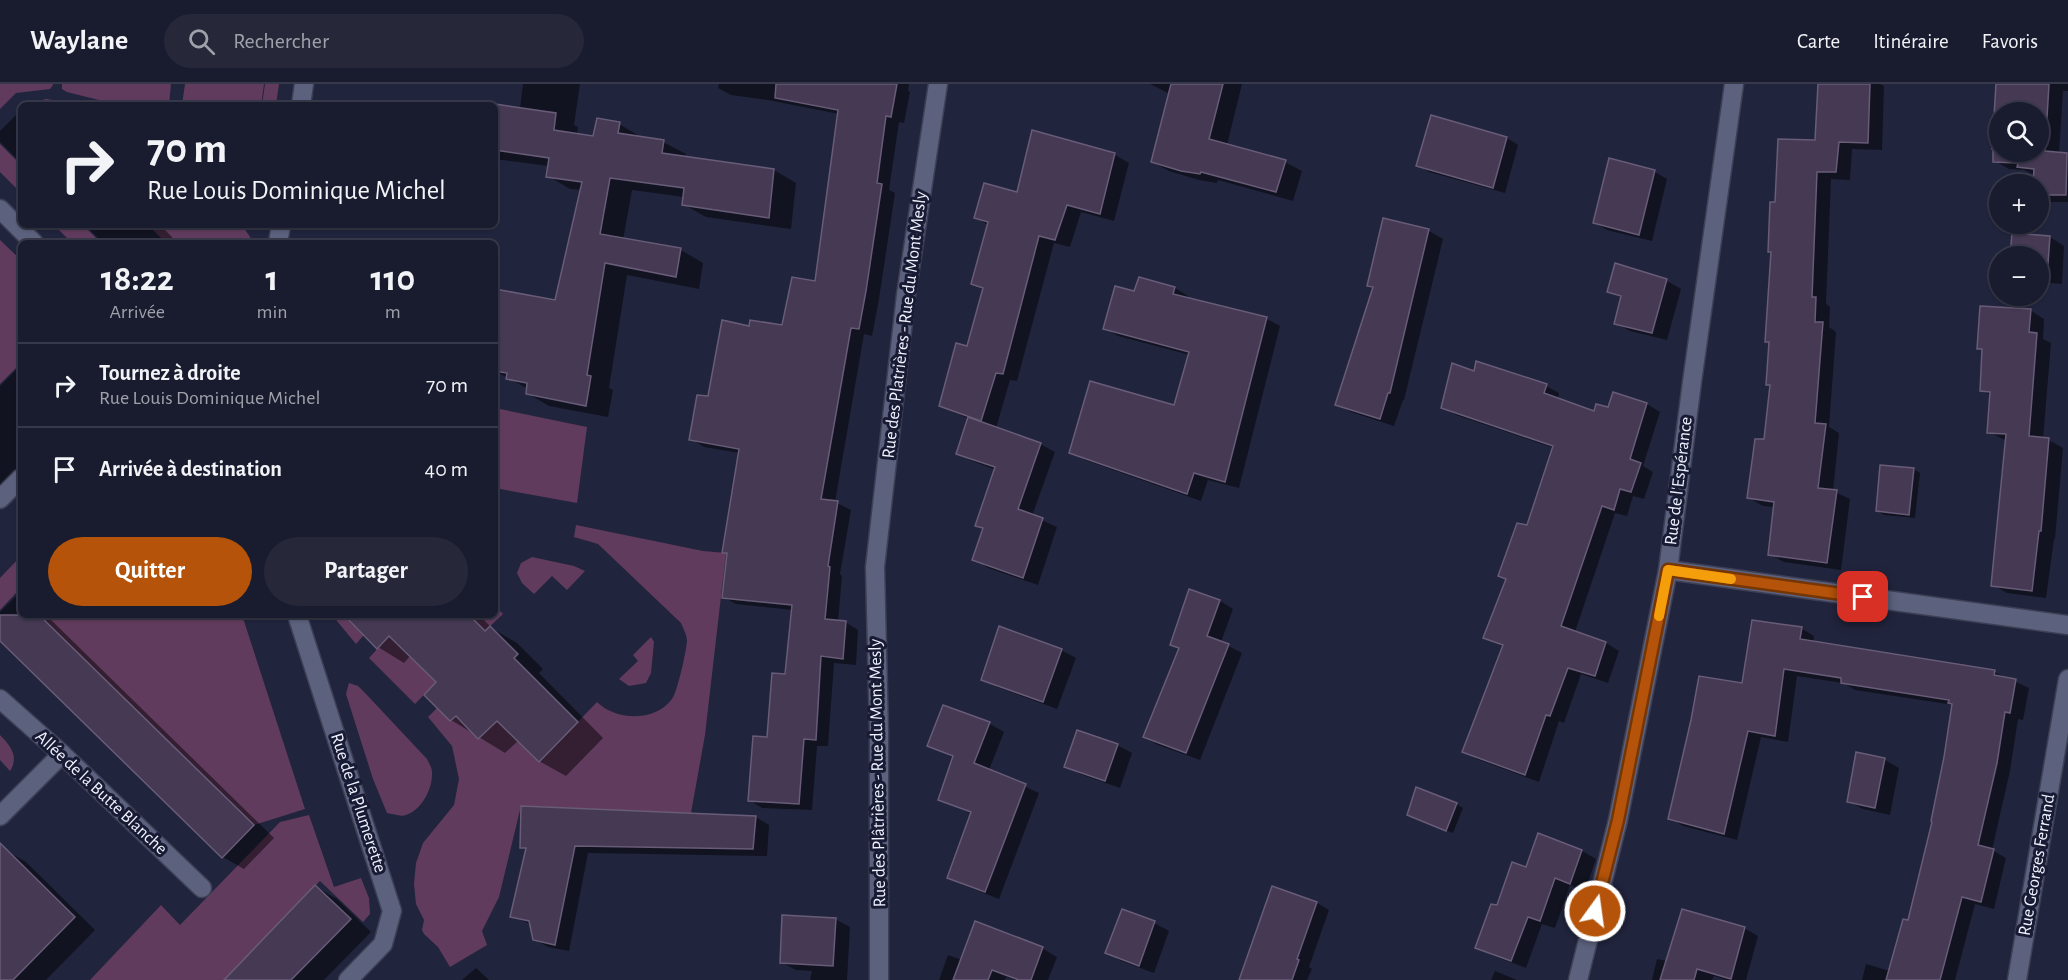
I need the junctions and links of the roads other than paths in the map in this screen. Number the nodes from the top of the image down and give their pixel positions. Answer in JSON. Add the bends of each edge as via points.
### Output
{"nodes":[{"id":1,"x":304,"y":84,"type":"edge"},
{"id":2,"x":938,"y":84,"type":"edge"},
{"id":3,"x":1734,"y":84,"type":"edge"},
{"id":4,"x":301,"y":102,"type":"edge"},
{"id":5,"x":0,"y":209,"type":"edge"},
{"id":6,"x":18,"y":227,"type":"edge"},
{"id":7,"x":19,"y":228,"type":"edge"},
{"id":8,"x":31,"y":240,"type":"edge"},
{"id":9,"x":18,"y":481,"type":"edge"},
{"id":10,"x":0,"y":499,"type":"edge"},
{"id":11,"x":875,"y":567,"type":"joint"},
{"id":12,"x":1668,"y":570,"type":"junction"},
{"id":13,"x":298,"y":618,"type":"edge"},
{"id":14,"x":2068,"y":625,"type":"edge"},
{"id":15,"x":2068,"y":679,"type":"edge"},
{"id":16,"x":0,"y":699,"type":"edge"},
{"id":17,"x":62,"y":754,"type":"junction"},
{"id":18,"x":0,"y":816,"type":"edge"},
{"id":19,"x":202,"y":888,"type":"dead end"},
{"id":20,"x":348,"y":980,"type":"edge"},
{"id":21,"x":879,"y":980,"type":"edge"},
{"id":22,"x":1578,"y":980,"type":"edge"},
{"id":23,"x":2018,"y":980,"type":"edge"}],
"edges":[{"from":1,"to":4,"type":"street"},
{"from":2,"to":11,"type":"street","name":"Rue des Platrières - Rue du Mont Mesly","via":[[906,295]]},
{"from":3,"to":12,"type":"street","name":"Rue de l'Espérance"},
{"from":5,"to":6,"type":"street"},
{"from":7,"to":8,"type":"street"},
{"from":9,"to":10,"type":"street"},
{"from":11,"to":21,"type":"street","name":"Rue des Plâtrières - Rue du Mont Mesly"},
{"from":12,"to":14,"type":"street"},
{"from":12,"to":22,"type":"street","name":"Rue de l'Espérance","via":[[1618,820]]},
{"from":13,"to":20,"type":"street","name":"Rue de la Plumerette","via":[[393,911],[383,944]]},
{"from":15,"to":23,"type":"street","name":"Rue Georges Ferrand"},
{"from":16,"to":17,"type":"street","name":"Allée de la Butte Blanche"},
{"from":17,"to":18,"type":"street"},
{"from":17,"to":19,"type":"street","name":"Allée de la Butte Blanche"}]}
